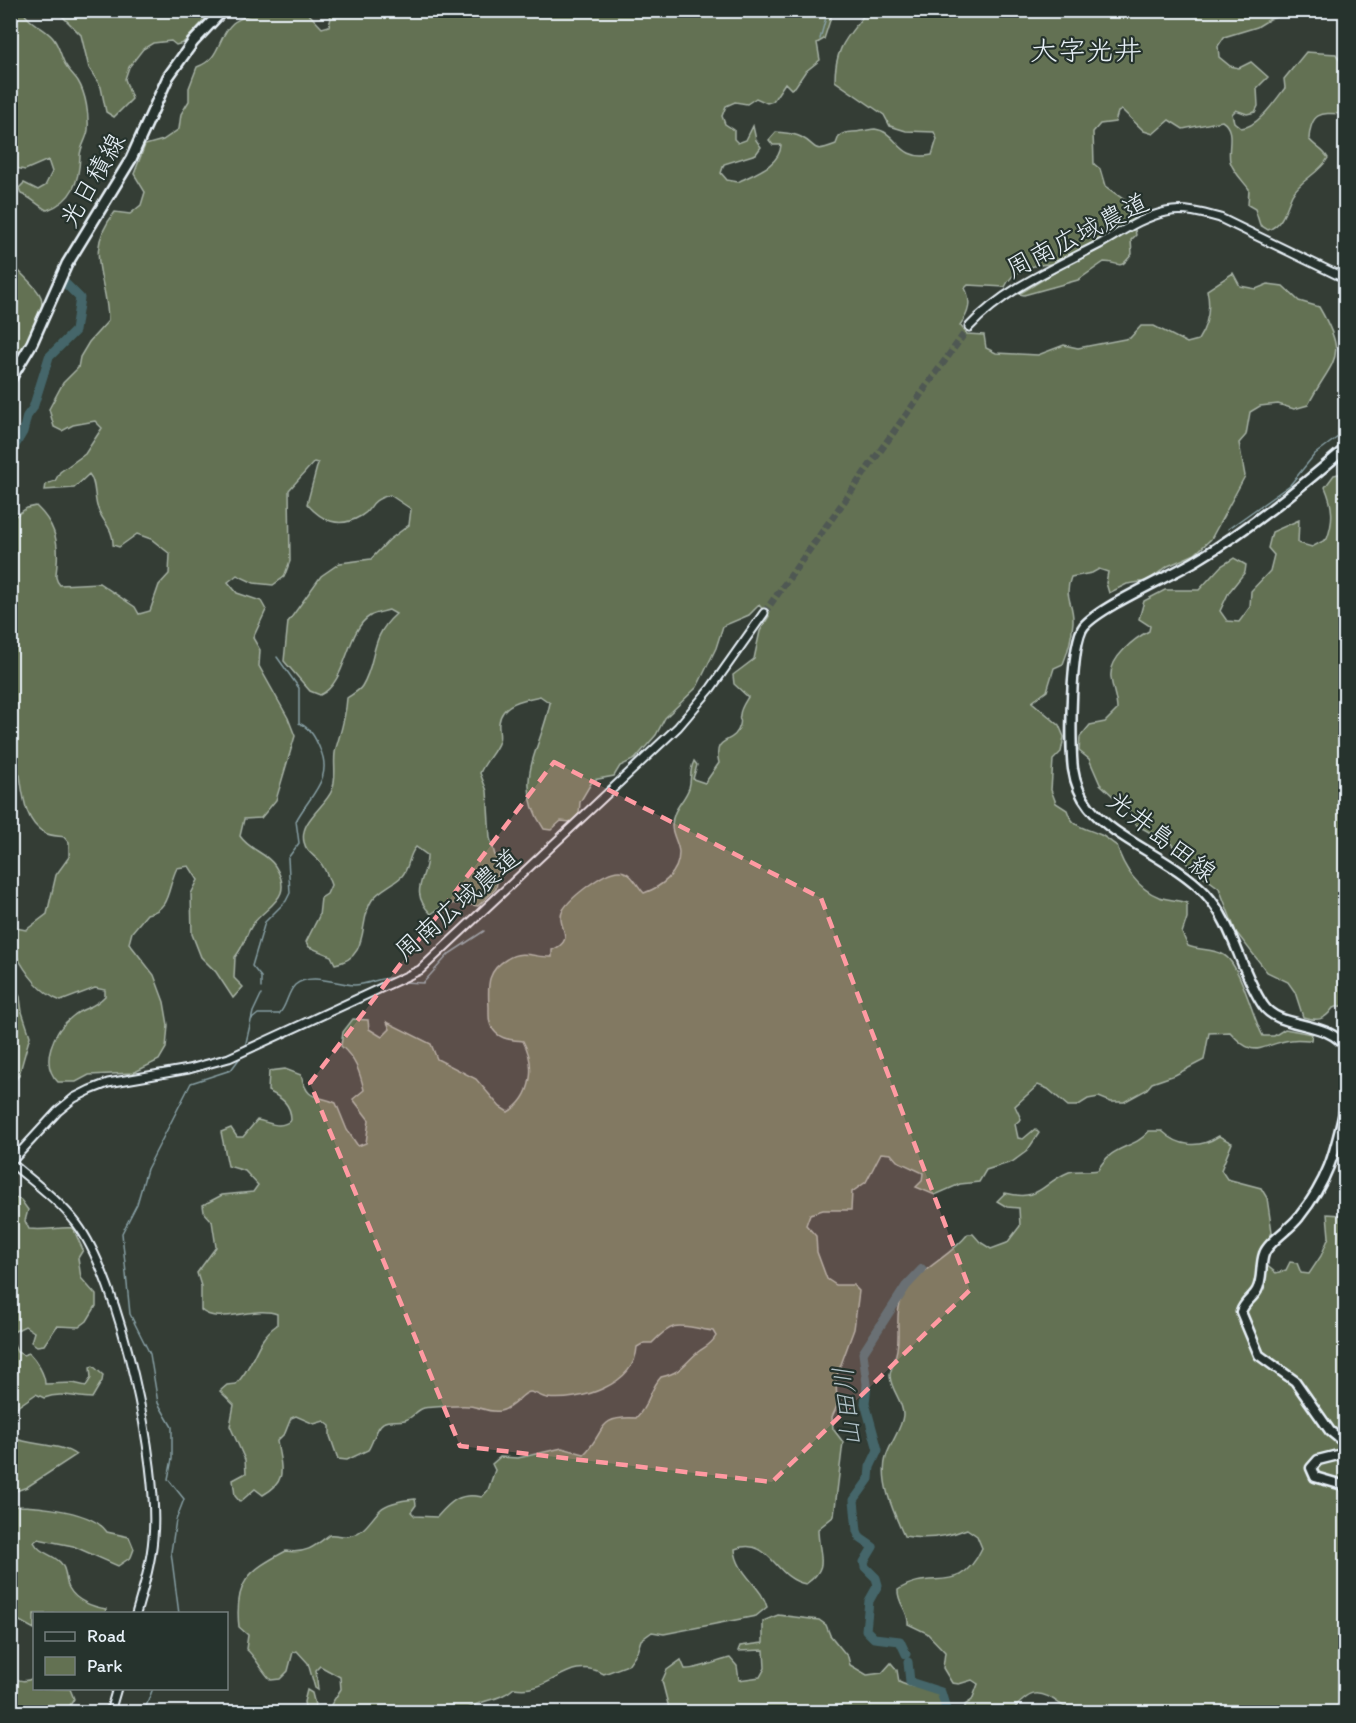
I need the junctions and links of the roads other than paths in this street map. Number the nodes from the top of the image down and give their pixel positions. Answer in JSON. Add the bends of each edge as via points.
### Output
{"nodes":[{"id":1,"x":223,"y":10,"type":"edge"},
{"id":2,"x":1346,"y":279,"type":"edge"},
{"id":3,"x":969,"y":327,"type":"tunnel mouth"},
{"id":4,"x":10,"y":380,"type":"edge"},
{"id":5,"x":1346,"y":448,"type":"edge"},
{"id":6,"x":764,"y":613,"type":"tunnel mouth"},
{"id":7,"x":1346,"y":1047,"type":"edge"},
{"id":8,"x":1346,"y":1104,"type":"edge"},
{"id":9,"x":11,"y":1162,"type":"edge"},
{"id":10,"x":1346,"y":1444,"type":"edge"},
{"id":11,"x":1346,"y":1453,"type":"edge"},
{"id":12,"x":1346,"y":1486,"type":"edge"},
{"id":13,"x":136,"y":1612,"type":"edge"},
{"id":14,"x":117,"y":1690,"type":"edge"},
{"id":15,"x":110,"y":1713,"type":"edge"}],
"edges":[{"from":1,"to":4,"type":"main road","name":"光日積線","via":[[168,77],[131,159],[67,264],[32,343]]},
{"from":2,"to":3,"type":"street","name":"周南広域農道","via":[[1220,218],[1200,212],[1167,212],[1138,222],[1026,283],[991,305]]},
{"from":5,"to":7,"type":"main road","name":"光井島田線","via":[[1199,559],[1083,627],[1076,651],[1072,757],[1077,783],[1089,807],[1118,831],[1178,869],[1206,895],[1269,1012],[1330,1034]]},
{"from":6,"to":9,"type":"street","name":"周南広域農道","via":[[678,727],[420,970],[248,1051],[189,1070],[108,1083],[90,1090],[58,1112]]},
{"from":8,"to":10,"type":"main road","via":[[1338,1146],[1326,1177],[1292,1226],[1269,1245],[1257,1291],[1241,1312],[1259,1355],[1295,1381],[1330,1431]]},
{"from":9,"to":13,"type":"street","via":[[64,1210],[84,1234],[113,1307],[141,1402],[153,1537]]},
{"from":11,"to":12,"type":"main road","via":[[1318,1460],[1311,1468],[1315,1477]]},
{"from":14,"to":15,"type":"street"}]}
